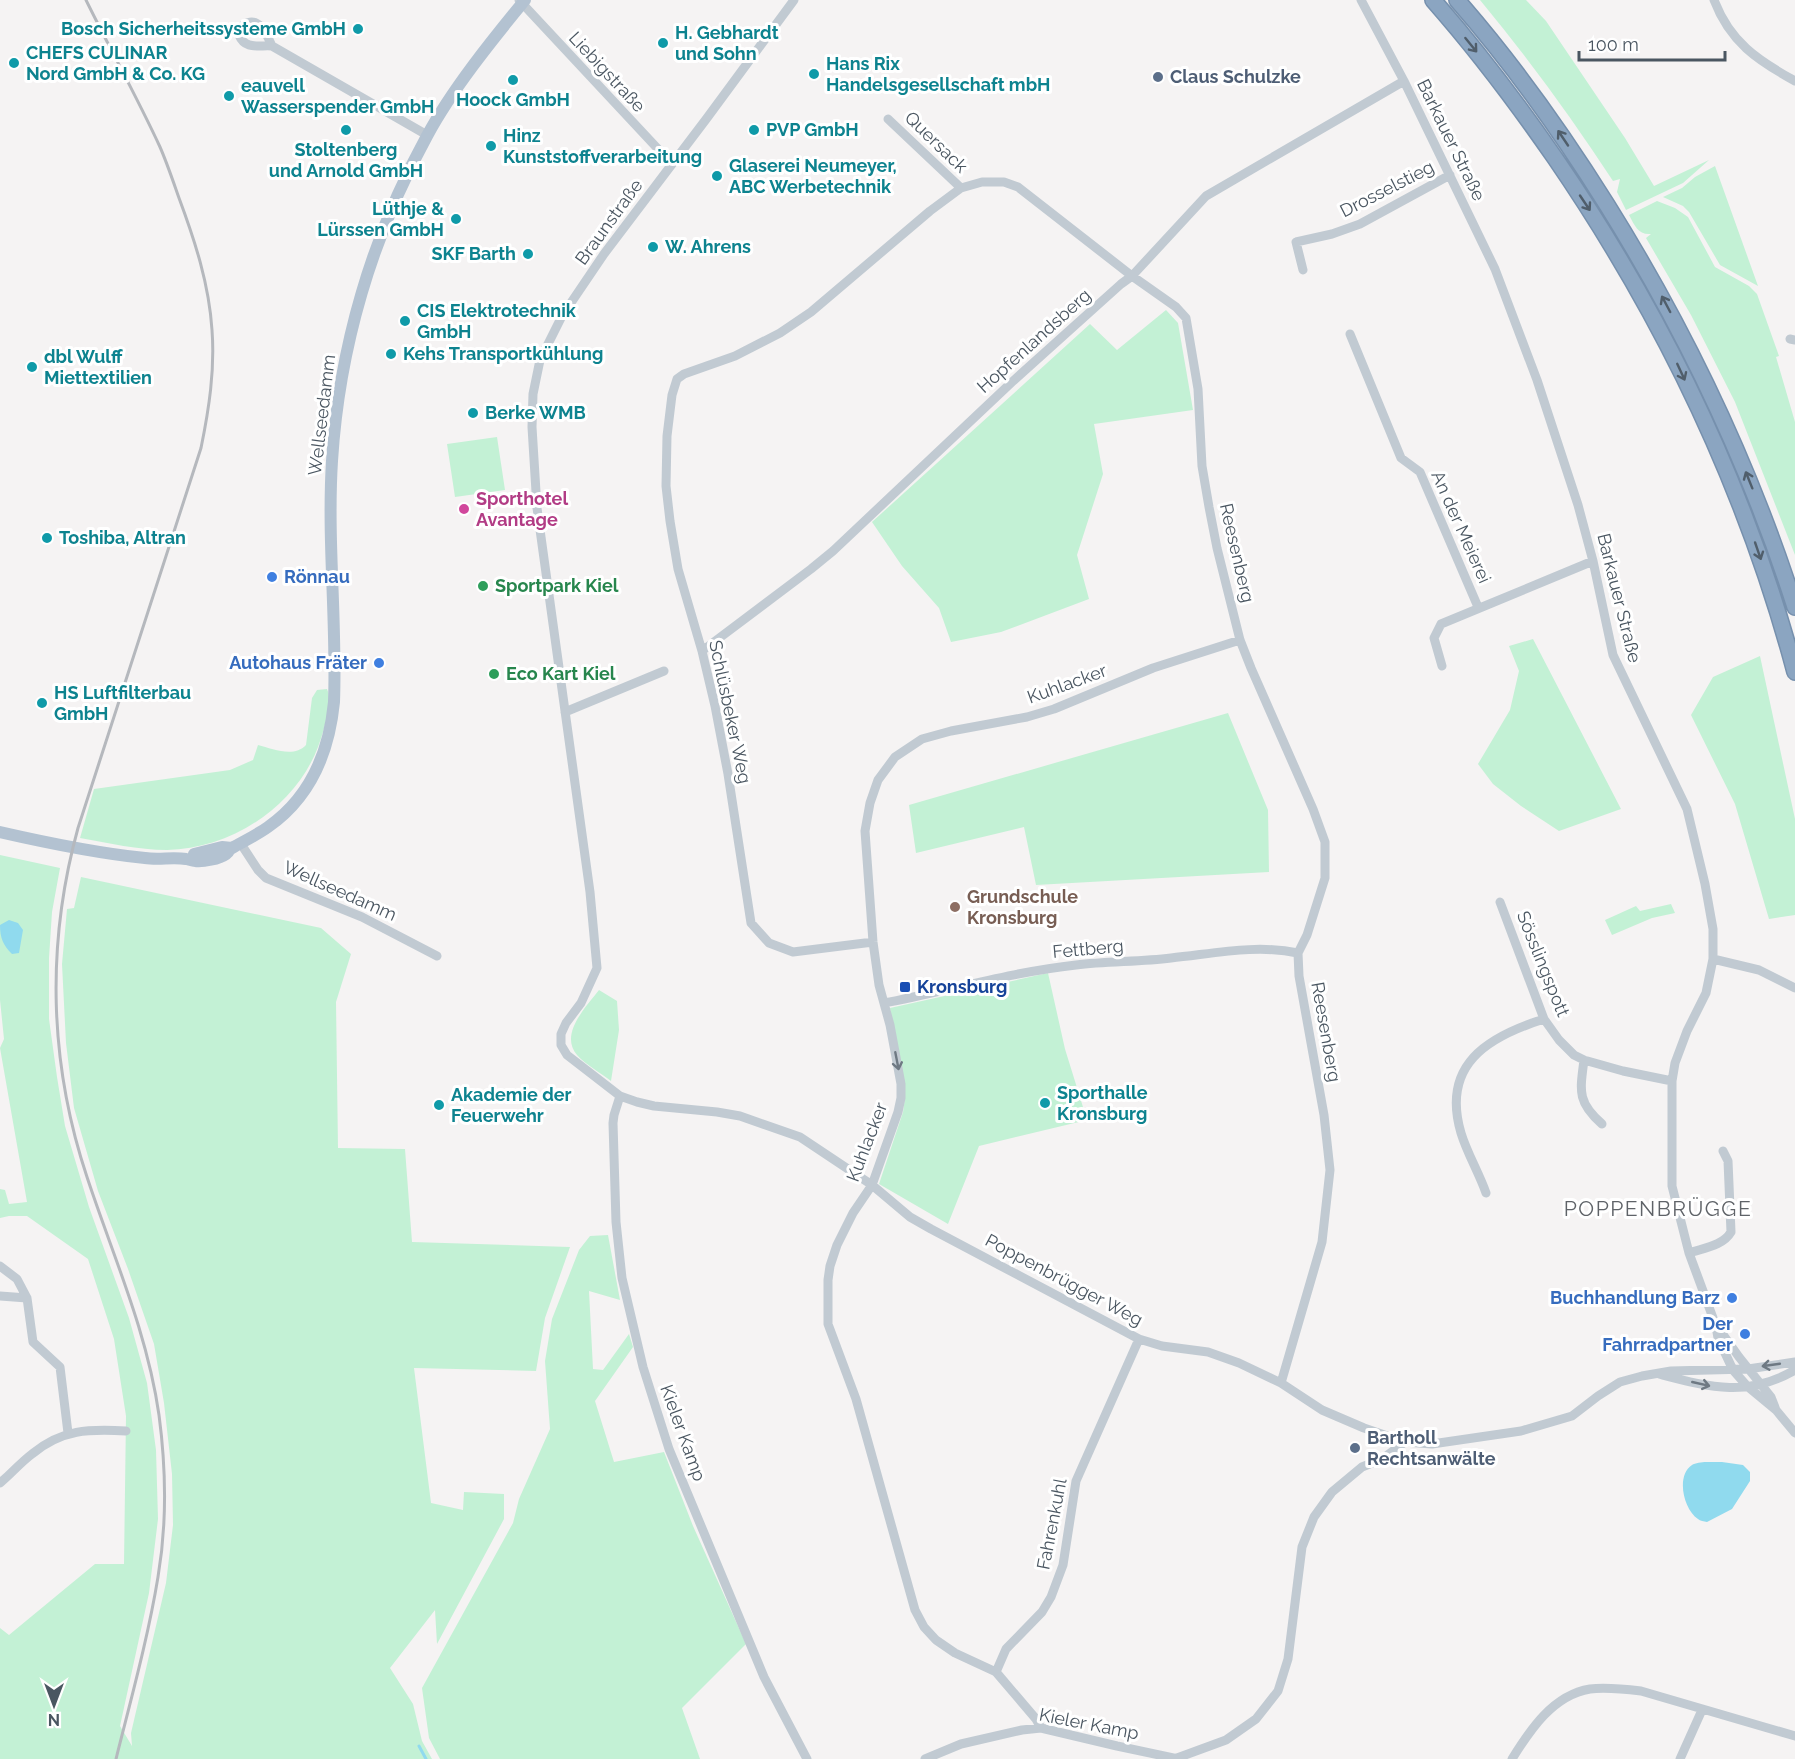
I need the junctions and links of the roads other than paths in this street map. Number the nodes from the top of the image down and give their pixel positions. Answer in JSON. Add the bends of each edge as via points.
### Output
{"nodes":[{"id":1,"x":794,"y":0,"type":"edge"},
{"id":2,"x":1361,"y":0,"type":"edge"},
{"id":3,"x":1433,"y":0,"type":"edge"},
{"id":4,"x":1457,"y":0,"type":"edge"},
{"id":5,"x":1714,"y":0,"type":"edge"},
{"id":6,"x":522,"y":1,"type":"edge"},
{"id":7,"x":272,"y":46,"type":"dead end"},
{"id":8,"x":1404,"y":81,"type":"junction"},
{"id":9,"x":1795,"y":81,"type":"edge"},
{"id":10,"x":888,"y":119,"type":"dead end"},
{"id":11,"x":427,"y":135,"type":"junction"},
{"id":12,"x":672,"y":164,"type":"junction"},
{"id":13,"x":1450,"y":175,"type":"junction"},
{"id":14,"x":961,"y":188,"type":"junction"},
{"id":15,"x":1303,"y":270,"type":"dead end"},
{"id":16,"x":1132,"y":276,"type":"junction"},
{"id":17,"x":1350,"y":334,"type":"dead end"},
{"id":18,"x":677,"y":379,"type":"joint"},
{"id":19,"x":1593,"y":561,"type":"junction"},
{"id":20,"x":1478,"y":607,"type":"junction"},
{"id":21,"x":1795,"y":607,"type":"edge"},
{"id":22,"x":1240,"y":640,"type":"junction"},
{"id":23,"x":702,"y":651,"type":"junction"},
{"id":24,"x":1442,"y":666,"type":"dead end"},
{"id":25,"x":664,"y":670,"type":"dead end"},
{"id":26,"x":1795,"y":672,"type":"edge"},
{"id":27,"x":565,"y":712,"type":"junction"},
{"id":28,"x":0,"y":832,"type":"edge"},
{"id":29,"x":237,"y":846,"type":"junction"},
{"id":30,"x":1500,"y":902,"type":"dead end"},
{"id":31,"x":873,"y":942,"type":"junction"},
{"id":32,"x":1298,"y":953,"type":"junction"},
{"id":33,"x":437,"y":956,"type":"dead end"},
{"id":34,"x":1713,"y":959,"type":"junction"},
{"id":35,"x":1795,"y":988,"type":"edge"},
{"id":36,"x":884,"y":1004,"type":"junction"},
{"id":37,"x":1544,"y":1019,"type":"junction"},
{"id":38,"x":561,"y":1034,"type":"joint"},
{"id":39,"x":1584,"y":1060,"type":"junction"},
{"id":40,"x":1672,"y":1081,"type":"junction"},
{"id":41,"x":620,"y":1096,"type":"junction"},
{"id":42,"x":1602,"y":1124,"type":"dead end"},
{"id":43,"x":1723,"y":1151,"type":"dead end"},
{"id":44,"x":872,"y":1185,"type":"junction"},
{"id":45,"x":1486,"y":1193,"type":"dead end"},
{"id":46,"x":1689,"y":1253,"type":"junction"},
{"id":47,"x":0,"y":1266,"type":"edge"},
{"id":48,"x":0,"y":1296,"type":"edge"},
{"id":49,"x":27,"y":1298,"type":"junction"},
{"id":50,"x":1716,"y":1326,"type":"junction"},
{"id":51,"x":1138,"y":1339,"type":"junction"},
{"id":52,"x":1795,"y":1362,"type":"edge"},
{"id":53,"x":1748,"y":1369,"type":"junction"},
{"id":54,"x":1732,"y":1370,"type":"junction"},
{"id":55,"x":1795,"y":1370,"type":"edge"},
{"id":56,"x":1656,"y":1374,"type":"junction"},
{"id":57,"x":1281,"y":1383,"type":"junction"},
{"id":58,"x":1761,"y":1384,"type":"junction"},
{"id":59,"x":1747,"y":1386,"type":"junction"},
{"id":60,"x":1776,"y":1410,"type":"junction"},
{"id":61,"x":126,"y":1431,"type":"dead end"},
{"id":62,"x":68,"y":1433,"type":"junction"},
{"id":63,"x":1795,"y":1433,"type":"edge"},
{"id":64,"x":1405,"y":1442,"type":"junction"},
{"id":65,"x":0,"y":1483,"type":"edge"},
{"id":66,"x":996,"y":1672,"type":"junction"},
{"id":67,"x":1702,"y":1710,"type":"junction"},
{"id":68,"x":1041,"y":1728,"type":"junction"},
{"id":69,"x":1795,"y":1736,"type":"edge"},
{"id":70,"x":807,"y":1759,"type":"edge"},
{"id":71,"x":925,"y":1759,"type":"edge"},
{"id":72,"x":1178,"y":1759,"type":"edge"},
{"id":73,"x":1512,"y":1759,"type":"edge"},
{"id":74,"x":1680,"y":1759,"type":"edge"}],
"edges":[{"from":1,"to":12,"type":"street","name":"Braunstraße"},
{"from":2,"to":8,"type":"street","name":"Barkauer Straße"},
{"from":3,"to":26,"type":"highway","one_way":true,"via":[[1531,122],[1599,223],[1647,306],[1710,432],[1736,495],[1773,596]]},
{"from":21,"to":4,"type":"highway","one_way":true,"via":[[1733,441],[1660,294],[1550,119]]},
{"from":5,"to":9,"type":"street","via":[[1740,44]]},
{"from":6,"to":11,"type":"main road","name":"Wellseedamm"},
{"from":6,"to":12,"type":"street","name":"Liebigstraße"},
{"from":7,"to":11,"type":"street"},
{"from":8,"to":13,"type":"street","name":"Barkauer Straße"},
{"from":8,"to":16,"type":"street","name":"Hopfenlandsberg","via":[[1206,196]]},
{"from":10,"to":14,"type":"street","name":"Quersack"},
{"from":11,"to":29,"type":"main road","name":"Wellseedamm","via":[[380,236],[351,328],[339,394],[331,490],[335,688],[331,731],[318,770],[301,797],[271,825]]},
{"from":12,"to":27,"type":"street","name":"Braunstraße","via":[[562,316],[540,360],[533,394],[537,508]]},
{"from":13,"to":15,"type":"street","name":"Drosselstieg","via":[[1352,227],[1296,242]]},
{"from":13,"to":19,"type":"street","name":"Barkauer Straße","via":[[1495,269],[1537,380]]},
{"from":14,"to":16,"type":"street","name":"Reesenberg","via":[[982,182],[1004,182],[1018,187]]},
{"from":14,"to":18,"type":"street","name":"Reesenberg","via":[[812,312],[735,356]]},
{"from":16,"to":22,"type":"street","name":"Reesenberg","via":[[1186,318],[1198,389],[1209,507]]},
{"from":16,"to":23,"type":"street","name":"Hopfenlandsberg","via":[[1012,382],[833,551]]},
{"from":17,"to":20,"type":"street","name":"An der Meierei","via":[[1401,458],[1420,472]]},
{"from":18,"to":23,"type":"street","name":"Schlüsbeker Weg","via":[[667,436],[666,486],[678,569]]},
{"from":19,"to":20,"type":"street"},
{"from":19,"to":34,"type":"street","name":"Barkauer Straße","via":[[1612,655],[1687,809],[1713,929]]},
{"from":20,"to":24,"type":"street","via":[[1441,624],[1434,638]]},
{"from":22,"to":31,"type":"street","name":"Kuhlacker","via":[[1153,668],[1054,709],[922,739],[895,757],[878,780],[865,831]]},
{"from":22,"to":32,"type":"street","name":"Reesenberg","via":[[1324,842],[1325,878]]},
{"from":23,"to":31,"type":"street","name":"Schlüsbeker Weg","via":[[728,774],[751,923],[769,943],[793,952]]},
{"from":25,"to":27,"type":"street"},
{"from":27,"to":38,"type":"street","name":"Braunstraße","via":[[597,969]]},
{"from":28,"to":29,"type":"main road","name":"Wellseedamm","via":[[145,859],[185,859]]},
{"from":29,"to":33,"type":"street","name":"Wellseedamm","via":[[266,878],[362,918]]},
{"from":30,"to":37,"type":"street","name":"Sösslingspott"},
{"from":31,"to":36,"type":"street","name":"Kuhlacker"},
{"from":32,"to":36,"type":"street","name":"Fettberg","via":[[1280,949],[1238,951],[1077,964]]},
{"from":32,"to":57,"type":"street","name":"Reesenberg","via":[[1329,1170],[1322,1242]]},
{"from":34,"to":35,"type":"street","via":[[1759,970]]},
{"from":34,"to":40,"type":"street","name":"Barkauer Straße","via":[[1706,993],[1687,1031]]},
{"from":36,"to":44,"type":"street","name":"Kuhlacker","one_way":true,"via":[[901,1098]]},
{"from":37,"to":39,"type":"street","name":"Sösslingspott","via":[[1558,1040]]},
{"from":37,"to":45,"type":"street","via":[[1489,1042],[1462,1072],[1457,1116]]},
{"from":38,"to":41,"type":"street","name":"Poppenbrügger Weg","via":[[561,1045],[567,1055]]},
{"from":39,"to":40,"type":"street","name":"Sösslingspott"},
{"from":39,"to":42,"type":"street","via":[[1581,1086],[1586,1108]]},
{"from":40,"to":46,"type":"street","name":"Barkauer Straße","via":[[1672,1186]]},
{"from":41,"to":44,"type":"street","name":"Poppenbrügger Weg","via":[[654,1106],[729,1114],[779,1128],[800,1137]]},
{"from":41,"to":70,"type":"street","name":"Kieler Kamp","via":[[613,1124],[616,1222],[622,1278],[643,1367],[669,1449],[759,1667]]},
{"from":43,"to":46,"type":"street","via":[[1728,1161],[1731,1232],[1718,1244]]},
{"from":44,"to":51,"type":"street","name":"Poppenbrügger Weg","via":[[931,1229]]},
{"from":44,"to":66,"type":"street","name":"Kuhlacker","via":[[837,1245],[828,1280],[828,1324],[856,1399],[915,1610],[936,1640]]},
{"from":46,"to":50,"type":"street","name":"Barkauer Straße"},
{"from":47,"to":49,"type":"street","via":[[17,1279]]},
{"from":48,"to":49,"type":"street"},
{"from":49,"to":62,"type":"street","via":[[33,1342],[60,1367]]},
{"from":50,"to":53,"type":"street","name":"Barkauer Straße"},
{"from":50,"to":54,"type":"street","name":"Barkauer Straße"},
{"from":51,"to":57,"type":"street","name":"Poppenbrügger Weg","via":[[1208,1352]]},
{"from":51,"to":66,"type":"street","name":"Fahrenkuhl","via":[[1076,1481],[1063,1566],[1051,1597],[1042,1612],[1006,1649]]},
{"from":52,"to":53,"type":"street","name":"Poppenbrügger Weg","one_way":true},
{"from":53,"to":54,"type":"street","name":"Poppenbrügger Weg"},
{"from":53,"to":58,"type":"street","name":"Barkauer Straße"},
{"from":54,"to":56,"type":"street","name":"Poppenbrügger Weg"},
{"from":54,"to":59,"type":"street","name":"Barkauer Straße"},
{"from":55,"to":58,"type":"street","name":"Poppenbrügger Weg"},
{"from":56,"to":59,"type":"street","name":"Poppenbrügger Weg","one_way":true,"via":[[1716,1388]]},
{"from":56,"to":64,"type":"street","name":"Poppenbrügger Weg","via":[[1620,1382],[1572,1416],[1521,1431],[1432,1444]]},
{"from":57,"to":64,"type":"street","name":"Poppenbrügger Weg","via":[[1322,1410]]},
{"from":58,"to":59,"type":"street","name":"Poppenbrügger Weg"},
{"from":58,"to":60,"type":"street","name":"Barkauer Straße"},
{"from":59,"to":60,"type":"street","name":"Barkauer Straße"},
{"from":60,"to":63,"type":"street","name":"Barkauer Straße"},
{"from":61,"to":62,"type":"street"},
{"from":62,"to":65,"type":"street","via":[[33,1453]]},
{"from":64,"to":72,"type":"street","via":[[1382,1459],[1362,1467],[1332,1492],[1314,1517],[1302,1547],[1288,1659],[1278,1691],[1256,1719],[1226,1740]]},
{"from":66,"to":68,"type":"street","name":"Kuhlacker"},
{"from":67,"to":69,"type":"street"},
{"from":67,"to":73,"type":"street","via":[[1641,1691],[1589,1689],[1560,1702],[1539,1720]]},
{"from":67,"to":74,"type":"street"},
{"from":68,"to":71,"type":"street","name":"Kieler Kamp","via":[[961,1744]]},
{"from":68,"to":72,"type":"street","name":"Kieler Kamp"}]}
